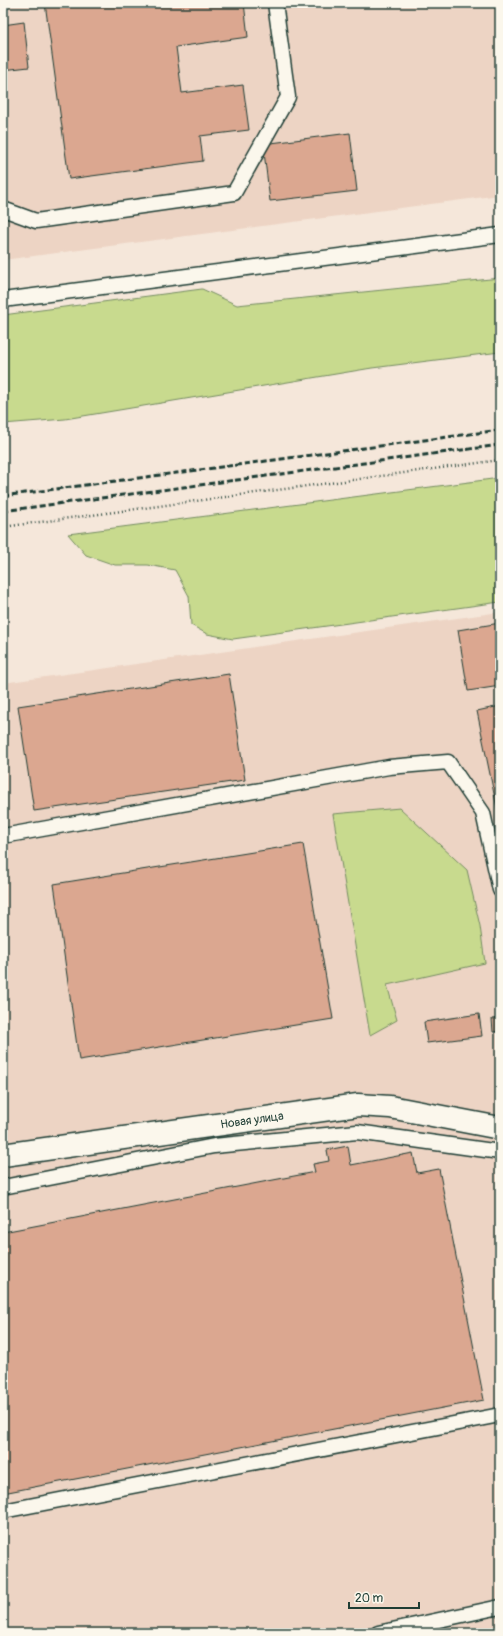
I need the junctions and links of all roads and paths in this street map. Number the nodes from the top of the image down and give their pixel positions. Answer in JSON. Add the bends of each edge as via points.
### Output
{"nodes":[{"id":1,"x":275,"y":3,"type":"edge"},
{"id":2,"x":3,"y":209,"type":"edge"},
{"id":3,"x":500,"y":235,"type":"edge"},
{"id":4,"x":3,"y":300,"type":"edge"},
{"id":5,"x":500,"y":460,"type":"edge"},
{"id":6,"x":3,"y":527,"type":"edge"},
{"id":7,"x":3,"y":836,"type":"edge"},
{"id":8,"x":500,"y":890,"type":"edge"},
{"id":9,"x":500,"y":1128,"type":"edge"},
{"id":10,"x":500,"y":1152,"type":"edge"},
{"id":11,"x":3,"y":1155,"type":"edge"},
{"id":12,"x":3,"y":1187,"type":"edge"},
{"id":13,"x":500,"y":1416,"type":"edge"},
{"id":14,"x":3,"y":1511,"type":"edge"},
{"id":15,"x":500,"y":1607,"type":"edge"},
{"id":16,"x":378,"y":1633,"type":"edge"}],
"edges":[{"from":1,"to":2,"type":"lane","via":[[288,97],[234,193],[36,221]]},
{"from":3,"to":4,"type":"lane"},
{"from":5,"to":6,"type":"path"},
{"from":7,"to":8,"type":"lane","via":[[389,767],[448,762],[483,813]]},
{"from":9,"to":11,"type":"street","name":"Новая улица","via":[[390,1107],[358,1105]]},
{"from":10,"to":12,"type":"lane","via":[[357,1132],[214,1146]]},
{"from":13,"to":14,"type":"lane"},
{"from":15,"to":16,"type":"lane"}]}
